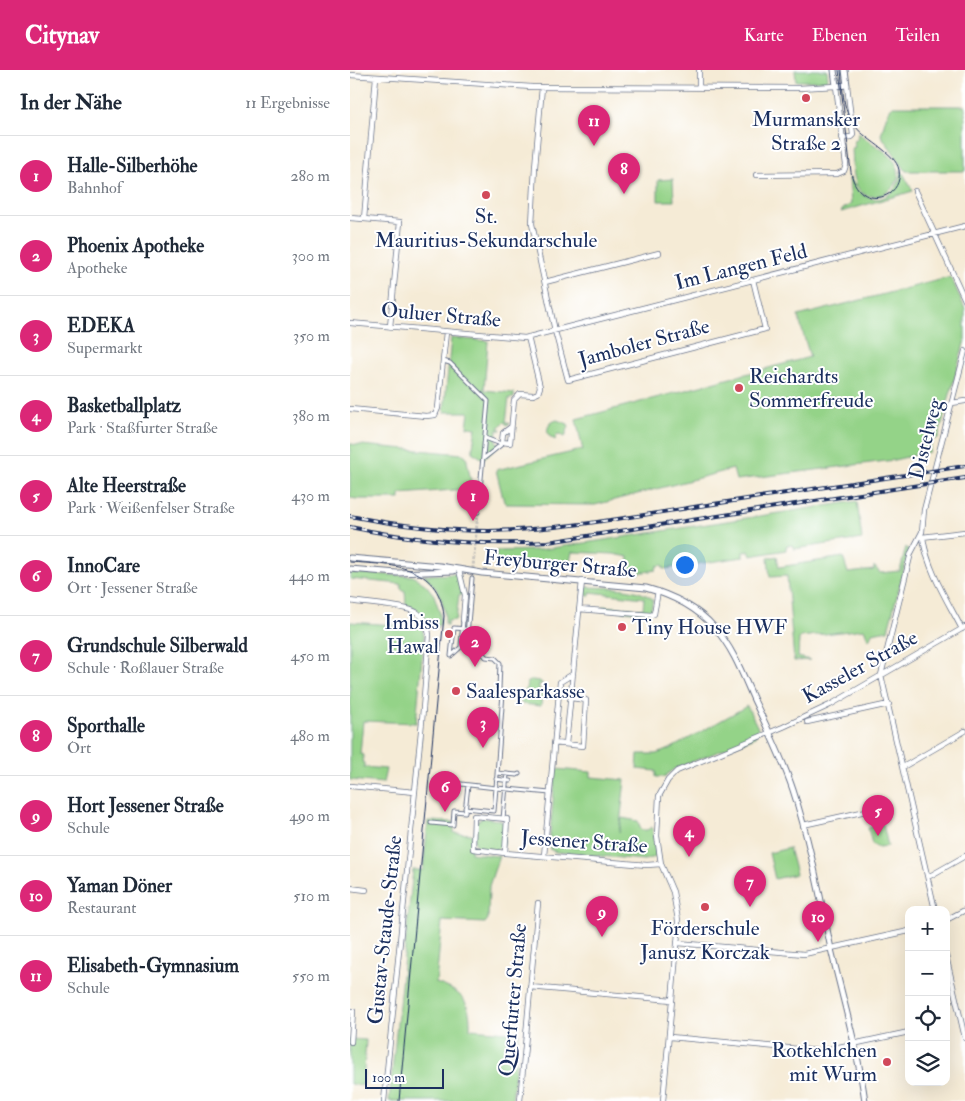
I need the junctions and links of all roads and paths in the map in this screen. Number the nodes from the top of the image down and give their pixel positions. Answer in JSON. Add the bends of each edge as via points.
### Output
{"nodes":[{"id":1,"x":698,"y":70,"type":"edge"},
{"id":2,"x":834,"y":70,"type":"edge"},
{"id":3,"x":845,"y":70,"type":"edge"},
{"id":4,"x":350,"y":75,"type":"edge"},
{"id":5,"x":376,"y":77,"type":"junction"},
{"id":6,"x":846,"y":85,"type":"junction"},
{"id":7,"x":836,"y":86,"type":"junction"},
{"id":8,"x":542,"y":87,"type":"junction"},
{"id":9,"x":699,"y":87,"type":"junction"},
{"id":10,"x":842,"y":138,"type":"junction"},
{"id":11,"x":756,"y":175,"type":"dead end"},
{"id":12,"x":915,"y":191,"type":"dead end"},
{"id":13,"x":350,"y":218,"type":"edge"},
{"id":14,"x":364,"y":219,"type":"junction"},
{"id":15,"x":965,"y":226,"type":"edge"},
{"id":16,"x":935,"y":234,"type":"junction"},
{"id":17,"x":659,"y":253,"type":"dead end"},
{"id":18,"x":753,"y":280,"type":"junction"},
{"id":19,"x":545,"y":282,"type":"junction"},
{"id":20,"x":965,"y":300,"type":"edge"},
{"id":21,"x":350,"y":323,"type":"edge"},
{"id":22,"x":390,"y":327,"type":"junction"},
{"id":23,"x":555,"y":331,"type":"junction"},
{"id":24,"x":446,"y":332,"type":"junction"},
{"id":25,"x":528,"y":337,"type":"junction"},
{"id":26,"x":965,"y":351,"type":"edge"},
{"id":27,"x":442,"y":361,"type":"junction"},
{"id":28,"x":965,"y":401,"type":"edge"},
{"id":29,"x":952,"y":403,"type":"junction"},
{"id":30,"x":350,"y":409,"type":"edge"},
{"id":31,"x":512,"y":427,"type":"dead end"},
{"id":32,"x":485,"y":438,"type":"junction"},
{"id":33,"x":483,"y":460,"type":"junction"},
{"id":34,"x":478,"y":512,"type":"tunnel mouth"},
{"id":35,"x":965,"y":532,"type":"edge"},
{"id":36,"x":922,"y":537,"type":"junction"},
{"id":37,"x":350,"y":558,"type":"edge"},
{"id":38,"x":350,"y":569,"type":"edge"},
{"id":39,"x":459,"y":570,"type":"junction"},
{"id":40,"x":472,"y":578,"type":"tunnel mouth"},
{"id":41,"x":582,"y":581,"type":"junction"},
{"id":42,"x":658,"y":591,"type":"junction"},
{"id":43,"x":350,"y":601,"type":"edge"},
{"id":44,"x":579,"y":609,"type":"junction"},
{"id":45,"x":463,"y":620,"type":"joint"},
{"id":46,"x":462,"y":628,"type":"junction"},
{"id":47,"x":964,"y":628,"type":"edge"},
{"id":48,"x":467,"y":629,"type":"junction"},
{"id":49,"x":573,"y":674,"type":"junction"},
{"id":50,"x":881,"y":675,"type":"junction"},
{"id":51,"x":571,"y":698,"type":"junction"},
{"id":52,"x":888,"y":704,"type":"junction"},
{"id":53,"x":807,"y":722,"type":"dead end"},
{"id":54,"x":965,"y":731,"type":"edge"},
{"id":55,"x":768,"y":733,"type":"junction"},
{"id":56,"x":554,"y":743,"type":"junction"},
{"id":57,"x":566,"y":744,"type":"junction"},
{"id":58,"x":903,"y":767,"type":"junction"},
{"id":59,"x":497,"y":774,"type":"junction"},
{"id":60,"x":507,"y":774,"type":"junction"},
{"id":61,"x":519,"y":774,"type":"dead end"},
{"id":62,"x":496,"y":779,"type":"junction"},
{"id":63,"x":508,"y":780,"type":"junction"},
{"id":64,"x":435,"y":781,"type":"dead end"},
{"id":65,"x":468,"y":785,"type":"junction"},
{"id":66,"x":350,"y":786,"type":"edge"},
{"id":67,"x":496,"y":788,"type":"junction"},
{"id":68,"x":506,"y":788,"type":"junction"},
{"id":69,"x":415,"y":792,"type":"junction"},
{"id":70,"x":550,"y":793,"type":"junction"},
{"id":71,"x":465,"y":808,"type":"junction"},
{"id":72,"x":866,"y":811,"type":"dead end"},
{"id":73,"x":504,"y":819,"type":"junction"},
{"id":74,"x":430,"y":822,"type":"dead end"},
{"id":75,"x":803,"y":825,"type":"junction"},
{"id":76,"x":505,"y":853,"type":"junction"},
{"id":77,"x":544,"y":856,"type":"junction"},
{"id":78,"x":965,"y":856,"type":"edge"},
{"id":79,"x":662,"y":864,"type":"junction"},
{"id":80,"x":928,"y":877,"type":"junction"},
{"id":81,"x":350,"y":888,"type":"edge"},
{"id":82,"x":366,"y":890,"type":"dead end"},
{"id":83,"x":538,"y":903,"type":"dead end"},
{"id":84,"x":934,"y":906,"type":"edge"},
{"id":85,"x":965,"y":910,"type":"edge"},
{"id":86,"x":950,"y":918,"type":"edge"},
{"id":87,"x":905,"y":932,"type":"edge"},
{"id":88,"x":678,"y":943,"type":"junction"},
{"id":89,"x":831,"y":949,"type":"junction"},
{"id":90,"x":950,"y":973,"type":"edge"},
{"id":91,"x":530,"y":987,"type":"junction"},
{"id":92,"x":672,"y":1000,"type":"junction"},
{"id":93,"x":350,"y":1011,"type":"edge"},
{"id":94,"x":905,"y":1033,"type":"edge"},
{"id":95,"x":670,"y":1037,"type":"junction"},
{"id":96,"x":965,"y":1038,"type":"edge"},
{"id":97,"x":351,"y":1042,"type":"edge"},
{"id":98,"x":854,"y":1044,"type":"junction"},
{"id":99,"x":384,"y":1101,"type":"edge"},
{"id":100,"x":520,"y":1101,"type":"edge"},
{"id":101,"x":663,"y":1101,"type":"edge"},
{"id":102,"x":865,"y":1101,"type":"edge"}],
"edges":[{"from":1,"to":9,"type":"street"},
{"from":2,"to":7,"type":"street"},
{"from":3,"to":6,"type":"street"},
{"from":4,"to":5,"type":"street"},
{"from":5,"to":8,"type":"street"},
{"from":5,"to":14,"type":"street"},
{"from":6,"to":7,"type":"street"},
{"from":6,"to":10,"type":"street","via":[[853,134]]},
{"from":7,"to":9,"type":"street"},
{"from":7,"to":10,"type":"street"},
{"from":8,"to":9,"type":"street"},
{"from":8,"to":19,"type":"street","name":"Jamboler Straße","via":[[532,224]]},
{"from":10,"to":11,"type":"street","via":[[846,165],[842,173]]},
{"from":12,"to":16,"type":"street"},
{"from":13,"to":14,"type":"street"},
{"from":14,"to":22,"type":"street","via":[[400,222]]},
{"from":15,"to":16,"type":"street","name":"Im Langen Feld"},
{"from":16,"to":18,"type":"street","name":"Im Langen Feld"},
{"from":16,"to":20,"type":"street"},
{"from":17,"to":19,"type":"street"},
{"from":18,"to":23,"type":"street","name":"Im Langen Feld"},
{"from":18,"to":23,"type":"street","name":"Jamboler Straße","via":[[765,329],[568,380]]},
{"from":19,"to":23,"type":"street","name":"Jamboler Straße"},
{"from":21,"to":22,"type":"street","name":"Ouluer Straße"},
{"from":22,"to":24,"type":"street","name":"Ouluer Straße"},
{"from":23,"to":25,"type":"street","name":"Ouluer Straße"},
{"from":24,"to":25,"type":"street","name":"Ouluer Straße"},
{"from":24,"to":27,"type":"street"},
{"from":25,"to":31,"type":"street","name":"Ouluer Straße","via":[[540,387],[535,395],[520,394],[516,397]]},
{"from":26,"to":29,"type":"street","name":"Distelweg"},
{"from":27,"to":30,"type":"street","via":[[435,415]]},
{"from":27,"to":32,"type":"street","via":[[450,362],[488,401]]},
{"from":28,"to":29,"type":"street"},
{"from":29,"to":36,"type":"street","name":"Distelweg","via":[[924,510]]},
{"from":32,"to":33,"type":"street"},
{"from":32,"to":33,"type":"street","via":[[502,444]]},
{"from":33,"to":34,"type":"street"},
{"from":35,"to":36,"type":"street"},
{"from":36,"to":47,"type":"street","via":[[935,578]]},
{"from":36,"to":50,"type":"street","via":[[911,553]]},
{"from":37,"to":39,"type":"street","name":"Freyburger Straße"},
{"from":38,"to":39,"type":"street","name":"Freyburger Straße","via":[[397,573]]},
{"from":39,"to":41,"type":"street","name":"Freyburger Straße"},
{"from":39,"to":45,"type":"street","via":[[465,595]]},
{"from":40,"to":48,"type":"street"},
{"from":41,"to":42,"type":"street","name":"Freyburger Straße"},
{"from":41,"to":44,"type":"street"},
{"from":42,"to":44,"type":"street","name":"Freyburger Straße","via":[[654,614],[651,615]]},
{"from":42,"to":55,"type":"street","name":"Freyburger Straße","via":[[698,612],[719,633],[742,671]]},
{"from":43,"to":69,"type":"street","name":"Gustav-Staude-Straße","via":[[416,612],[428,626]]},
{"from":44,"to":49,"type":"street"},
{"from":45,"to":46,"type":"street"},
{"from":46,"to":46,"type":"street","via":[[460,647],[451,656],[454,628]]},
{"from":46,"to":48,"type":"street"},
{"from":47,"to":50,"type":"street","name":"Kasseler Straße"},
{"from":48,"to":59,"type":"street","via":[[467,635],[486,657],[495,658],[500,663],[499,689],[503,692]]},
{"from":49,"to":51,"type":"street"},
{"from":49,"to":56,"type":"street","via":[[560,682]]},
{"from":50,"to":52,"type":"street"},
{"from":50,"to":55,"type":"street","name":"Kasseler Straße","via":[[830,704]]},
{"from":51,"to":57,"type":"street"},
{"from":51,"to":57,"type":"street","via":[[586,700],[583,746]]},
{"from":52,"to":53,"type":"street"},
{"from":52,"to":58,"type":"street"},
{"from":54,"to":58,"type":"street"},
{"from":55,"to":75,"type":"street","name":"Freyburger Straße","via":[[790,781]]},
{"from":55,"to":79,"type":"street","name":"Kasseler Straße","via":[[677,772],[668,780],[659,796],[657,812]]},
{"from":56,"to":57,"type":"street"},
{"from":56,"to":70,"type":"street"},
{"from":58,"to":80,"type":"street"},
{"from":59,"to":60,"type":"street"},
{"from":59,"to":62,"type":"street"},
{"from":60,"to":61,"type":"street"},
{"from":60,"to":63,"type":"street"},
{"from":62,"to":63,"type":"street"},
{"from":62,"to":67,"type":"street"},
{"from":63,"to":68,"type":"street"},
{"from":64,"to":65,"type":"street"},
{"from":65,"to":67,"type":"street"},
{"from":65,"to":71,"type":"street"},
{"from":66,"to":69,"type":"street"},
{"from":67,"to":68,"type":"street"},
{"from":67,"to":71,"type":"street","via":[[494,811]]},
{"from":68,"to":70,"type":"street"},
{"from":68,"to":73,"type":"street"},
{"from":69,"to":99,"type":"street","name":"Gustav-Staude-Straße"},
{"from":70,"to":77,"type":"street"},
{"from":71,"to":74,"type":"street","via":[[465,812],[454,811],[453,824]]},
{"from":72,"to":75,"type":"street"},
{"from":73,"to":76,"type":"street","name":"Jessener Straße","via":[[507,819]]},
{"from":73,"to":76,"type":"street","name":"Jessener Straße","via":[[474,816],[472,841],[473,849]]},
{"from":75,"to":89,"type":"street","name":"Freyburger Straße"},
{"from":76,"to":77,"type":"street","name":"Jessener Straße"},
{"from":77,"to":79,"type":"street","name":"Jessener Straße"},
{"from":78,"to":80,"type":"street"},
{"from":79,"to":88,"type":"street","name":"Kasseler Straße","via":[[673,892]]},
{"from":80,"to":84,"type":"street"},
{"from":81,"to":82,"type":"street"},
{"from":83,"to":91,"type":"street","name":"Querfurter Straße"},
{"from":85,"to":86,"type":"street"},
{"from":87,"to":89,"type":"street"},
{"from":88,"to":89,"type":"street","via":[[804,954]]},
{"from":88,"to":92,"type":"street","name":"Kasseler Straße"},
{"from":89,"to":98,"type":"street","name":"Freyburger Straße"},
{"from":90,"to":96,"type":"street"},
{"from":91,"to":92,"type":"street"},
{"from":91,"to":100,"type":"street","name":"Querfurter Straße"},
{"from":92,"to":95,"type":"street","name":"Kasseler Straße"},
{"from":93,"to":97,"type":"street","via":[[353,1011]]},
{"from":94,"to":98,"type":"street"},
{"from":95,"to":98,"type":"street","via":[[820,1051]]},
{"from":95,"to":101,"type":"street","name":"Kasseler Straße"},
{"from":98,"to":102,"type":"street","name":"Freyburger Straße"}]}
